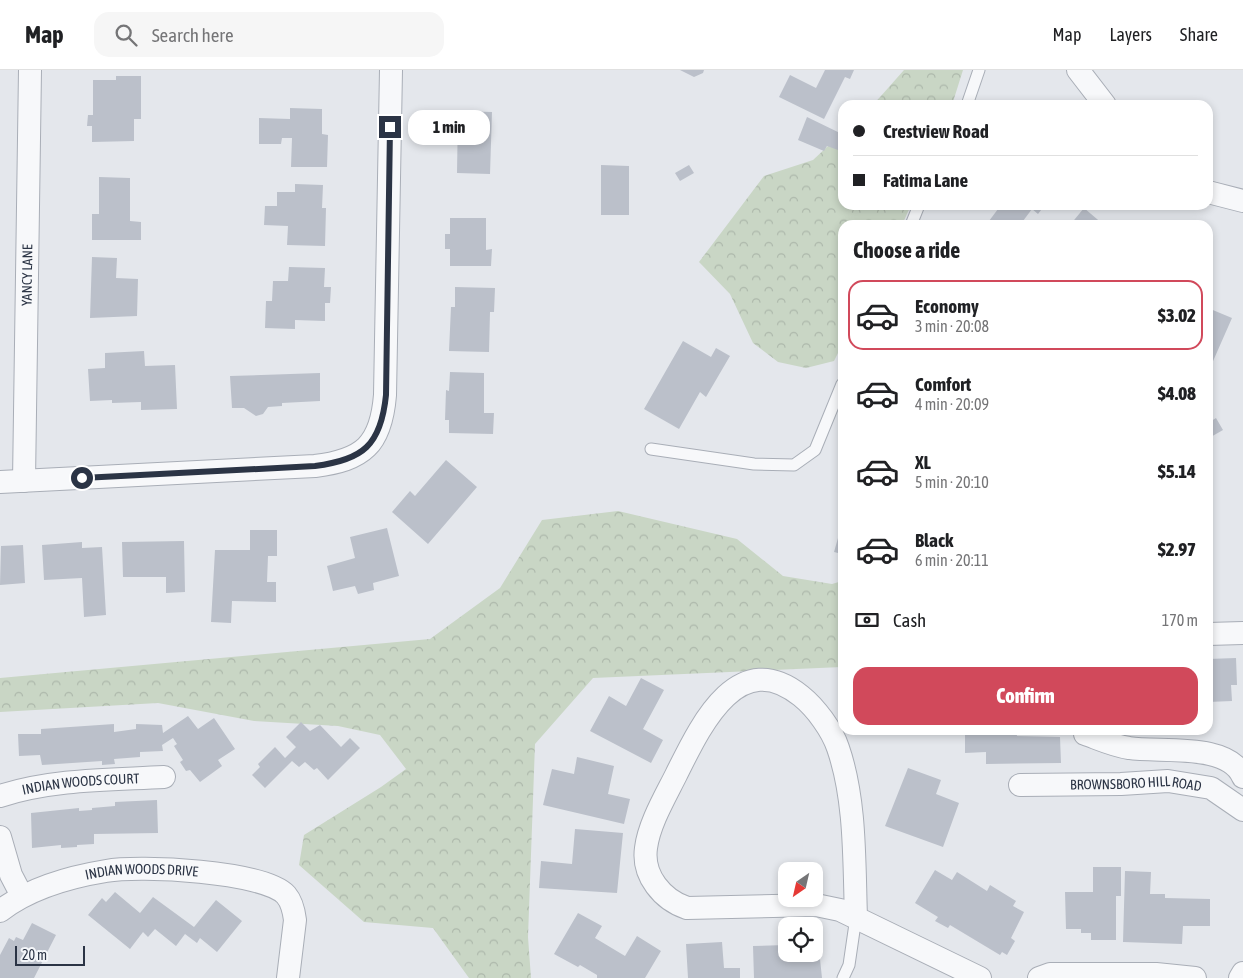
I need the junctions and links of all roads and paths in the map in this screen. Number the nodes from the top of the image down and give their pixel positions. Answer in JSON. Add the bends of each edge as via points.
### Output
{"nodes":[{"id":1,"x":30,"y":70,"type":"edge"},
{"id":2,"x":391,"y":70,"type":"edge"},
{"id":3,"x":979,"y":70,"type":"edge"},
{"id":4,"x":1078,"y":70,"type":"edge"},
{"id":5,"x":969,"y":100,"type":"edge"},
{"id":6,"x":1102,"y":100,"type":"edge"},
{"id":7,"x":1213,"y":193,"type":"edge"},
{"id":8,"x":1243,"y":201,"type":"edge"},
{"id":9,"x":838,"y":394,"type":"edge"},
{"id":10,"x":651,"y":449,"type":"dead end"},
{"id":11,"x":24,"y":480,"type":"junction"},
{"id":12,"x":0,"y":482,"type":"edge"},
{"id":13,"x":1243,"y":633,"type":"edge"},
{"id":14,"x":1213,"y":634,"type":"edge"},
{"id":15,"x":1088,"y":735,"type":"edge"},
{"id":16,"x":164,"y":777,"type":"dead end"},
{"id":17,"x":1243,"y":777,"type":"edge"},
{"id":18,"x":1020,"y":785,"type":"dead end"},
{"id":19,"x":0,"y":796,"type":"edge"},
{"id":20,"x":1243,"y":810,"type":"edge"},
{"id":21,"x":0,"y":837,"type":"edge"},
{"id":22,"x":22,"y":896,"type":"junction"},
{"id":23,"x":0,"y":911,"type":"edge"},
{"id":24,"x":856,"y":917,"type":"junction"},
{"id":25,"x":1243,"y":973,"type":"edge"},
{"id":26,"x":288,"y":978,"type":"edge"},
{"id":27,"x":843,"y":978,"type":"edge"},
{"id":28,"x":980,"y":978,"type":"edge"},
{"id":29,"x":1040,"y":978,"type":"edge"},
{"id":30,"x":1195,"y":978,"type":"edge"},
{"id":31,"x":1240,"y":978,"type":"edge"}],
"edges":[{"from":1,"to":11,"type":"street","name":"YANCY LANE"},
{"from":2,"to":11,"type":"street","via":[[386,395],[383,419],[376,435],[362,450],[339,463]]},
{"from":3,"to":5,"type":"lane"},
{"from":4,"to":6,"type":"street"},
{"from":7,"to":8,"type":"street"},
{"from":9,"to":10,"type":"lane","via":[[815,450],[794,465],[754,464]]},
{"from":11,"to":12,"type":"street"},
{"from":13,"to":14,"type":"street"},
{"from":15,"to":17,"type":"street","via":[[1128,748],[1204,752],[1228,761],[1240,770]]},
{"from":16,"to":19,"type":"street","name":"INDIAN WOODS COURT","via":[[85,780],[23,789]]},
{"from":18,"to":20,"type":"street","name":"BROWNSBORO HILL ROAD","via":[[1168,781],[1211,788]]},
{"from":21,"to":22,"type":"street","via":[[11,875]]},
{"from":22,"to":23,"type":"street","name":"INDIAN WOODS DRIVE"},
{"from":22,"to":26,"type":"street","name":"INDIAN WOODS DRIVE","via":[[66,879],[109,870],[156,868],[212,872],[274,887],[286,896],[294,911]]},
{"from":24,"to":24,"type":"street","via":[[816,905],[688,908],[675,904],[652,880],[646,848],[653,827],[702,724],[733,690],[755,681],[774,681],[791,688],[822,719],[838,747],[849,797]]},
{"from":24,"to":27,"type":"lane","via":[[849,965]]},
{"from":24,"to":28,"type":"street"},
{"from":25,"to":31,"type":"street"},
{"from":29,"to":30,"type":"street","via":[[1050,974],[1156,974]]}]}
